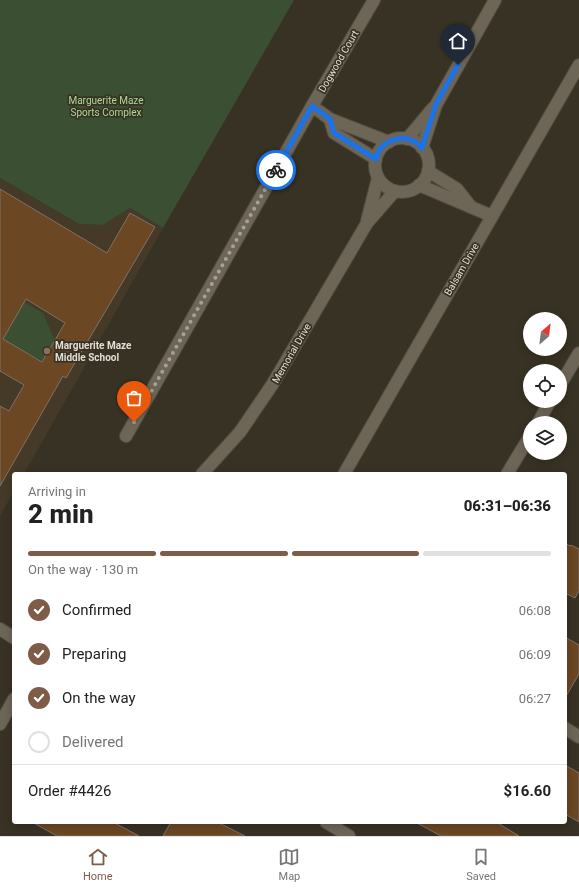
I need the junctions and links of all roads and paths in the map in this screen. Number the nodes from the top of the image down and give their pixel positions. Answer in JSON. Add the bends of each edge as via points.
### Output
{"nodes":[{"id":1,"x":374,"y":0,"type":"edge"},
{"id":2,"x":495,"y":0,"type":"edge"},
{"id":3,"x":579,"y":65,"type":"edge"},
{"id":4,"x":436,"y":104,"type":"junction"},
{"id":5,"x":312,"y":106,"type":"junction"},
{"id":6,"x":330,"y":119,"type":"junction"},
{"id":7,"x":407,"y":139,"type":"junction"},
{"id":8,"x":389,"y":142,"type":"junction"},
{"id":9,"x":422,"y":148,"type":"junction"},
{"id":10,"x":376,"y":159,"type":"junction"},
{"id":11,"x":428,"y":171,"type":"junction"},
{"id":12,"x":378,"y":178,"type":"junction"},
{"id":13,"x":419,"y":186,"type":"junction"},
{"id":14,"x":395,"y":191,"type":"junction"},
{"id":15,"x":472,"y":208,"type":"junction"},
{"id":16,"x":492,"y":216,"type":"junction"},
{"id":17,"x":367,"y":222,"type":"junction"},
{"id":18,"x":579,"y":352,"type":"edge"},
{"id":19,"x":567,"y":373,"type":"edge"},
{"id":20,"x":126,"y":436,"type":"dead end"},
{"id":21,"x":523,"y":448,"type":"edge"},
{"id":22,"x":204,"y":472,"type":"edge"},
{"id":23,"x":345,"y":472,"type":"edge"},
{"id":24,"x":509,"y":472,"type":"edge"},
{"id":25,"x":0,"y":629,"type":"edge"},
{"id":26,"x":12,"y":637,"type":"edge"},
{"id":27,"x":12,"y":703,"type":"edge"},
{"id":28,"x":0,"y":724,"type":"edge"},
{"id":29,"x":567,"y":729,"type":"edge"},
{"id":30,"x":579,"y":737,"type":"edge"},
{"id":31,"x":329,"y":824,"type":"edge"},
{"id":32,"x":349,"y":836,"type":"edge"}],
"edges":[{"from":1,"to":5,"type":"street","name":"Dogwood Court"},
{"from":2,"to":4,"type":"street"},
{"from":3,"to":16,"type":"street","name":"Balsam Drive"},
{"from":4,"to":7,"type":"street"},
{"from":4,"to":9,"type":"street"},
{"from":5,"to":6,"type":"street"},
{"from":5,"to":20,"type":"street","name":"Dogwood Court"},
{"from":6,"to":8,"type":"street"},
{"from":6,"to":10,"type":"street","via":[[334,133]]},
{"from":7,"to":8,"type":"street","via":[[398,138]]},
{"from":7,"to":9,"type":"street"},
{"from":8,"to":10,"type":"street","via":[[382,147]]},
{"from":9,"to":11,"type":"street","via":[[427,155]]},
{"from":10,"to":12,"type":"street"},
{"from":11,"to":13,"type":"street"},
{"from":11,"to":15,"type":"street","via":[[457,189]]},
{"from":12,"to":14,"type":"street"},
{"from":12,"to":17,"type":"street"},
{"from":13,"to":14,"type":"street","via":[[404,192]]},
{"from":13,"to":15,"type":"street"},
{"from":14,"to":17,"type":"street"},
{"from":15,"to":16,"type":"street"},
{"from":16,"to":23,"type":"street","name":"Balsam Drive"},
{"from":17,"to":22,"type":"street","name":"Memorial Drive","via":[[272,385],[240,432]]},
{"from":18,"to":19,"type":"street"},
{"from":21,"to":24,"type":"street"},
{"from":25,"to":26,"type":"street"},
{"from":27,"to":28,"type":"street"},
{"from":29,"to":30,"type":"street"},
{"from":31,"to":32,"type":"street"}]}
